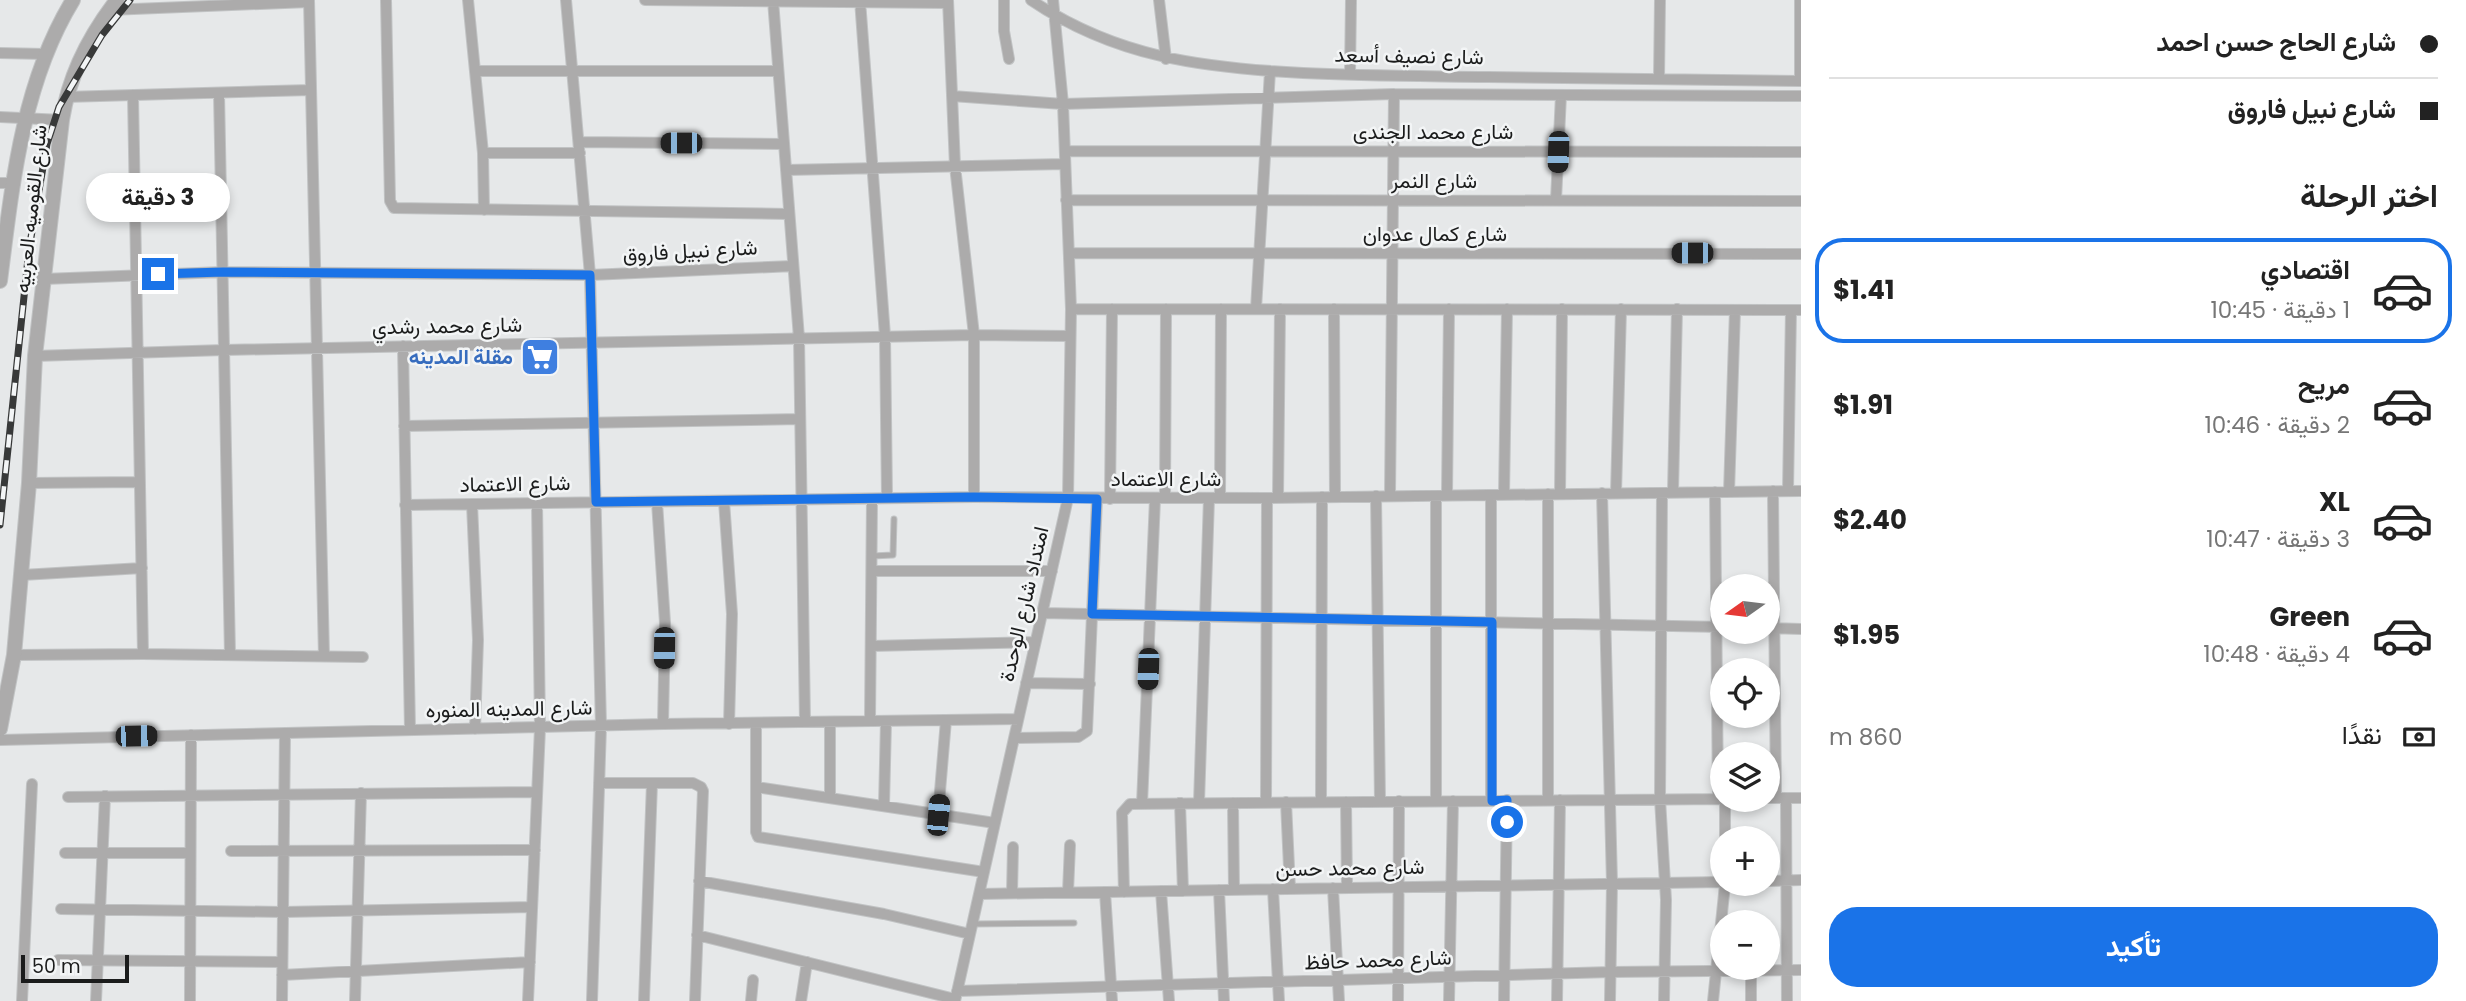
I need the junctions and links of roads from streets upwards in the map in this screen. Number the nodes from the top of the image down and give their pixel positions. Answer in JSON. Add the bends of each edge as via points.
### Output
{"nodes":[{"id":1,"x":72,"y":0,"type":"edge"},
{"id":2,"x":386,"y":0,"type":"edge"},
{"id":3,"x":468,"y":0,"type":"edge"},
{"id":4,"x":566,"y":0,"type":"edge"},
{"id":5,"x":645,"y":0,"type":"edge"},
{"id":6,"x":1004,"y":0,"type":"edge"},
{"id":7,"x":1031,"y":0,"type":"edge"},
{"id":8,"x":1053,"y":0,"type":"edge"},
{"id":9,"x":1158,"y":0,"type":"edge"},
{"id":10,"x":1351,"y":0,"type":"edge"},
{"id":11,"x":1660,"y":0,"type":"edge"},
{"id":12,"x":1800,"y":0,"type":"edge"},
{"id":13,"x":309,"y":1,"type":"edge"},
{"id":14,"x":773,"y":1,"type":"edge"},
{"id":15,"x":860,"y":1,"type":"edge"},
{"id":16,"x":948,"y":2,"type":"edge"},
{"id":17,"x":113,"y":5,"type":"edge"},
{"id":18,"x":1056,"y":17,"type":"junction"},
{"id":19,"x":0,"y":52,"type":"edge"},
{"id":20,"x":45,"y":54,"type":"junction"},
{"id":21,"x":1009,"y":59,"type":"dead end"},
{"id":22,"x":1166,"y":59,"type":"junction"},
{"id":23,"x":475,"y":71,"type":"junction"},
{"id":24,"x":572,"y":71,"type":"junction"},
{"id":25,"x":778,"y":71,"type":"junction"},
{"id":26,"x":1270,"y":71,"type":"junction"},
{"id":27,"x":1350,"y":75,"type":"junction"},
{"id":28,"x":1659,"y":79,"type":"junction"},
{"id":29,"x":1800,"y":81,"type":"edge"},
{"id":30,"x":311,"y":90,"type":"junction"},
{"id":31,"x":219,"y":93,"type":"junction"},
{"id":32,"x":1394,"y":94,"type":"junction"},
{"id":33,"x":133,"y":95,"type":"junction"},
{"id":34,"x":1561,"y":95,"type":"junction"},
{"id":35,"x":952,"y":96,"type":"junction"},
{"id":36,"x":1801,"y":96,"type":"edge"},
{"id":37,"x":65,"y":97,"type":"junction"},
{"id":38,"x":1268,"y":99,"type":"junction"},
{"id":39,"x":1063,"y":104,"type":"junction"},
{"id":40,"x":0,"y":117,"type":"edge"},
{"id":41,"x":26,"y":117,"type":"junction"},
{"id":42,"x":62,"y":120,"type":"junction"},
{"id":43,"x":784,"y":144,"type":"junction"},
{"id":44,"x":579,"y":148,"type":"junction"},
{"id":45,"x":1065,"y":151,"type":"junction"},
{"id":46,"x":1265,"y":152,"type":"junction"},
{"id":47,"x":1393,"y":152,"type":"junction"},
{"id":48,"x":1558,"y":152,"type":"junction"},
{"id":49,"x":1801,"y":152,"type":"edge"},
{"id":50,"x":483,"y":153,"type":"junction"},
{"id":51,"x":1065,"y":164,"type":"junction"},
{"id":52,"x":955,"y":166,"type":"junction"},
{"id":53,"x":872,"y":168,"type":"junction"},
{"id":54,"x":786,"y":170,"type":"junction"},
{"id":55,"x":7,"y":183,"type":"edge"},
{"id":56,"x":1066,"y":200,"type":"junction"},
{"id":57,"x":1263,"y":200,"type":"junction"},
{"id":58,"x":1392,"y":200,"type":"junction"},
{"id":59,"x":1556,"y":201,"type":"junction"},
{"id":60,"x":1801,"y":201,"type":"edge"},
{"id":61,"x":484,"y":210,"type":"junction"},
{"id":62,"x":585,"y":210,"type":"junction"},
{"id":63,"x":789,"y":214,"type":"junction"},
{"id":64,"x":1069,"y":253,"type":"junction"},
{"id":65,"x":1260,"y":253,"type":"junction"},
{"id":66,"x":1392,"y":253,"type":"junction"},
{"id":67,"x":1801,"y":254,"type":"edge"},
{"id":68,"x":793,"y":266,"type":"junction"},
{"id":69,"x":223,"y":272,"type":"junction"},
{"id":70,"x":315,"y":272,"type":"junction"},
{"id":71,"x":1,"y":273,"type":"edge"},
{"id":72,"x":136,"y":275,"type":"junction"},
{"id":73,"x":590,"y":275,"type":"junction"},
{"id":74,"x":44,"y":279,"type":"junction"},
{"id":75,"x":1071,"y":309,"type":"junction"},
{"id":76,"x":1112,"y":309,"type":"junction"},
{"id":77,"x":1166,"y":309,"type":"junction"},
{"id":78,"x":1221,"y":309,"type":"junction"},
{"id":79,"x":1256,"y":309,"type":"junction"},
{"id":80,"x":1280,"y":309,"type":"junction"},
{"id":81,"x":1334,"y":309,"type":"junction"},
{"id":82,"x":1391,"y":309,"type":"junction"},
{"id":83,"x":1448,"y":309,"type":"junction"},
{"id":84,"x":1507,"y":309,"type":"junction"},
{"id":85,"x":1562,"y":309,"type":"junction"},
{"id":86,"x":1620,"y":309,"type":"junction"},
{"id":87,"x":1677,"y":309,"type":"junction"},
{"id":88,"x":1735,"y":310,"type":"junction"},
{"id":89,"x":1796,"y":310,"type":"edge"},
{"id":90,"x":974,"y":335,"type":"junction"},
{"id":91,"x":885,"y":336,"type":"junction"},
{"id":92,"x":1070,"y":336,"type":"junction"},
{"id":93,"x":799,"y":338,"type":"junction"},
{"id":94,"x":592,"y":342,"type":"junction"},
{"id":95,"x":403,"y":346,"type":"junction"},
{"id":96,"x":317,"y":348,"type":"junction"},
{"id":97,"x":224,"y":349,"type":"junction"},
{"id":98,"x":138,"y":354,"type":"junction"},
{"id":99,"x":35,"y":356,"type":"junction"},
{"id":100,"x":800,"y":419,"type":"junction"},
{"id":101,"x":594,"y":423,"type":"junction"},
{"id":102,"x":404,"y":426,"type":"junction"},
{"id":103,"x":140,"y":482,"type":"junction"},
{"id":104,"x":29,"y":484,"type":"junction"},
{"id":105,"x":1773,"y":491,"type":"junction"},
{"id":106,"x":1788,"y":491,"type":"junction"},
{"id":107,"x":1801,"y":491,"type":"edge"},
{"id":108,"x":1715,"y":492,"type":"junction"},
{"id":109,"x":1729,"y":492,"type":"junction"},
{"id":110,"x":1616,"y":493,"type":"junction"},
{"id":111,"x":1667,"y":493,"type":"junction"},
{"id":112,"x":1554,"y":494,"type":"junction"},
{"id":113,"x":1602,"y":494,"type":"junction"},
{"id":114,"x":1491,"y":495,"type":"junction"},
{"id":115,"x":1504,"y":495,"type":"junction"},
{"id":116,"x":1376,"y":496,"type":"junction"},
{"id":117,"x":1390,"y":496,"type":"junction"},
{"id":118,"x":1441,"y":496,"type":"junction"},
{"id":119,"x":974,"y":497,"type":"junction"},
{"id":120,"x":1322,"y":497,"type":"junction"},
{"id":121,"x":1335,"y":497,"type":"junction"},
{"id":122,"x":887,"y":498,"type":"junction"},
{"id":123,"x":1068,"y":498,"type":"junction"},
{"id":124,"x":1160,"y":498,"type":"junction"},
{"id":125,"x":1214,"y":498,"type":"junction"},
{"id":126,"x":1272,"y":498,"type":"junction"},
{"id":127,"x":872,"y":499,"type":"junction"},
{"id":128,"x":1097,"y":499,"type":"junction"},
{"id":129,"x":1110,"y":499,"type":"junction"},
{"id":130,"x":802,"y":500,"type":"junction"},
{"id":131,"x":724,"y":501,"type":"junction"},
{"id":132,"x":596,"y":502,"type":"junction"},
{"id":133,"x":657,"y":502,"type":"junction"},
{"id":134,"x":537,"y":503,"type":"junction"},
{"id":135,"x":472,"y":504,"type":"junction"},
{"id":136,"x":405,"y":505,"type":"junction"},
{"id":137,"x":142,"y":568,"type":"junction"},
{"id":138,"x":872,"y":571,"type":"junction"},
{"id":139,"x":1052,"y":571,"type":"junction"},
{"id":140,"x":1717,"y":574,"type":"edge"},
{"id":141,"x":1772,"y":574,"type":"edge"},
{"id":142,"x":22,"y":575,"type":"junction"},
{"id":143,"x":1042,"y":613,"type":"junction"},
{"id":144,"x":1092,"y":614,"type":"junction"},
{"id":145,"x":1150,"y":615,"type":"junction"},
{"id":146,"x":1205,"y":616,"type":"junction"},
{"id":147,"x":1266,"y":618,"type":"junction"},
{"id":148,"x":1322,"y":619,"type":"junction"},
{"id":149,"x":1377,"y":620,"type":"junction"},
{"id":150,"x":1436,"y":621,"type":"junction"},
{"id":151,"x":1492,"y":622,"type":"junction"},
{"id":152,"x":1548,"y":624,"type":"junction"},
{"id":153,"x":1605,"y":625,"type":"junction"},
{"id":154,"x":1661,"y":626,"type":"junction"},
{"id":155,"x":1710,"y":627,"type":"edge"},
{"id":156,"x":1780,"y":628,"type":"edge"},
{"id":157,"x":1801,"y":629,"type":"edge"},
{"id":158,"x":1035,"y":642,"type":"junction"},
{"id":159,"x":1719,"y":644,"type":"edge"},
{"id":160,"x":1771,"y":644,"type":"edge"},
{"id":161,"x":871,"y":646,"type":"junction"},
{"id":162,"x":143,"y":654,"type":"junction"},
{"id":163,"x":14,"y":655,"type":"junction"},
{"id":164,"x":230,"y":655,"type":"junction"},
{"id":165,"x":324,"y":656,"type":"junction"},
{"id":166,"x":363,"y":657,"type":"dead end"},
{"id":167,"x":1026,"y":683,"type":"junction"},
{"id":168,"x":1090,"y":684,"type":"junction"},
{"id":169,"x":1018,"y":719,"type":"junction"},
{"id":170,"x":946,"y":720,"type":"junction"},
{"id":171,"x":870,"y":721,"type":"junction"},
{"id":172,"x":886,"y":721,"type":"junction"},
{"id":173,"x":805,"y":722,"type":"junction"},
{"id":174,"x":830,"y":722,"type":"junction"},
{"id":175,"x":756,"y":723,"type":"junction"},
{"id":176,"x":663,"y":724,"type":"junction"},
{"id":177,"x":729,"y":724,"type":"junction"},
{"id":178,"x":601,"y":726,"type":"junction"},
{"id":179,"x":540,"y":728,"type":"junction"},
{"id":180,"x":0,"y":729,"type":"edge"},
{"id":181,"x":475,"y":729,"type":"junction"},
{"id":182,"x":410,"y":730,"type":"junction"},
{"id":183,"x":285,"y":733,"type":"junction"},
{"id":184,"x":191,"y":734,"type":"junction"},
{"id":185,"x":1014,"y":738,"type":"junction"},
{"id":186,"x":0,"y":740,"type":"edge"},
{"id":187,"x":1721,"y":742,"type":"edge"},
{"id":188,"x":1774,"y":742,"type":"edge"},
{"id":189,"x":600,"y":783,"type":"junction"},
{"id":190,"x":652,"y":783,"type":"junction"},
{"id":191,"x":32,"y":784,"type":"dead end"},
{"id":192,"x":755,"y":787,"type":"junction"},
{"id":193,"x":537,"y":792,"type":"junction"},
{"id":194,"x":361,"y":793,"type":"junction"},
{"id":195,"x":284,"y":794,"type":"junction"},
{"id":196,"x":191,"y":795,"type":"junction"},
{"id":197,"x":105,"y":796,"type":"junction"},
{"id":198,"x":68,"y":797,"type":"dead end"},
{"id":199,"x":830,"y":798,"type":"junction"},
{"id":200,"x":1780,"y":798,"type":"edge"},
{"id":201,"x":1801,"y":798,"type":"edge"},
{"id":202,"x":1610,"y":799,"type":"junction"},
{"id":203,"x":1660,"y":799,"type":"junction"},
{"id":204,"x":1710,"y":799,"type":"edge"},
{"id":205,"x":1507,"y":800,"type":"junction"},
{"id":206,"x":1554,"y":800,"type":"junction"},
{"id":207,"x":1436,"y":801,"type":"junction"},
{"id":208,"x":1453,"y":801,"type":"junction"},
{"id":209,"x":1492,"y":801,"type":"junction"},
{"id":210,"x":1321,"y":802,"type":"junction"},
{"id":211,"x":1346,"y":802,"type":"junction"},
{"id":212,"x":1380,"y":802,"type":"junction"},
{"id":213,"x":1399,"y":802,"type":"junction"},
{"id":214,"x":1180,"y":803,"type":"junction"},
{"id":215,"x":1199,"y":803,"type":"junction"},
{"id":216,"x":1233,"y":803,"type":"junction"},
{"id":217,"x":1266,"y":803,"type":"junction"},
{"id":218,"x":1286,"y":803,"type":"junction"},
{"id":219,"x":1142,"y":804,"type":"junction"},
{"id":220,"x":884,"y":806,"type":"junction"},
{"id":221,"x":1778,"y":812,"type":"edge"},
{"id":222,"x":938,"y":815,"type":"junction"},
{"id":223,"x":995,"y":823,"type":"junction"},
{"id":224,"x":1070,"y":845,"type":"dead end"},
{"id":225,"x":1013,"y":847,"type":"dead end"},
{"id":226,"x":535,"y":850,"type":"junction"},
{"id":227,"x":231,"y":851,"type":"dead end"},
{"id":228,"x":284,"y":851,"type":"junction"},
{"id":229,"x":359,"y":851,"type":"junction"},
{"id":230,"x":65,"y":853,"type":"dead end"},
{"id":231,"x":102,"y":853,"type":"junction"},
{"id":232,"x":190,"y":853,"type":"junction"},
{"id":233,"x":984,"y":872,"type":"junction"},
{"id":234,"x":1801,"y":880,"type":"edge"},
{"id":235,"x":699,"y":881,"type":"junction"},
{"id":236,"x":1780,"y":881,"type":"edge"},
{"id":237,"x":1787,"y":881,"type":"junction"},
{"id":238,"x":1612,"y":883,"type":"junction"},
{"id":239,"x":1664,"y":883,"type":"junction"},
{"id":240,"x":1710,"y":883,"type":"edge"},
{"id":241,"x":1559,"y":884,"type":"junction"},
{"id":242,"x":1507,"y":885,"type":"junction"},
{"id":243,"x":1451,"y":886,"type":"junction"},
{"id":244,"x":1398,"y":887,"type":"junction"},
{"id":245,"x":1333,"y":888,"type":"junction"},
{"id":246,"x":1347,"y":888,"type":"junction"},
{"id":247,"x":1273,"y":889,"type":"junction"},
{"id":248,"x":1290,"y":889,"type":"junction"},
{"id":249,"x":1219,"y":890,"type":"junction"},
{"id":250,"x":1234,"y":890,"type":"junction"},
{"id":251,"x":1124,"y":891,"type":"junction"},
{"id":252,"x":1161,"y":891,"type":"junction"},
{"id":253,"x":1182,"y":891,"type":"junction"},
{"id":254,"x":1068,"y":892,"type":"junction"},
{"id":255,"x":1105,"y":892,"type":"junction"},
{"id":256,"x":1012,"y":893,"type":"junction"},
{"id":257,"x":979,"y":894,"type":"junction"},
{"id":258,"x":532,"y":907,"type":"junction"},
{"id":259,"x":61,"y":909,"type":"dead end"},
{"id":260,"x":100,"y":909,"type":"junction"},
{"id":261,"x":190,"y":911,"type":"junction"},
{"id":262,"x":358,"y":911,"type":"junction"},
{"id":263,"x":283,"y":912,"type":"junction"},
{"id":264,"x":971,"y":929,"type":"junction"},
{"id":265,"x":697,"y":935,"type":"junction"},
{"id":266,"x":58,"y":960,"type":"dead end"},
{"id":267,"x":98,"y":961,"type":"junction"},
{"id":268,"x":190,"y":961,"type":"junction"},
{"id":269,"x":282,"y":962,"type":"junction"},
{"id":270,"x":530,"y":962,"type":"junction"},
{"id":271,"x":807,"y":962,"type":"junction"},
{"id":272,"x":1780,"y":970,"type":"edge"},
{"id":273,"x":1787,"y":970,"type":"junction"},
{"id":274,"x":1801,"y":970,"type":"edge"},
{"id":275,"x":356,"y":971,"type":"junction"},
{"id":276,"x":1664,"y":971,"type":"junction"},
{"id":277,"x":1710,"y":971,"type":"edge"},
{"id":278,"x":1611,"y":972,"type":"junction"},
{"id":279,"x":1557,"y":974,"type":"junction"},
{"id":280,"x":282,"y":975,"type":"junction"},
{"id":281,"x":1504,"y":975,"type":"junction"},
{"id":282,"x":1449,"y":976,"type":"junction"},
{"id":283,"x":1397,"y":978,"type":"junction"},
{"id":284,"x":753,"y":980,"type":"dead end"},
{"id":285,"x":1337,"y":980,"type":"junction"},
{"id":286,"x":1715,"y":980,"type":"edge"},
{"id":287,"x":1751,"y":980,"type":"edge"},
{"id":288,"x":1277,"y":982,"type":"junction"},
{"id":289,"x":1223,"y":983,"type":"junction"},
{"id":290,"x":1168,"y":985,"type":"junction"},
{"id":291,"x":1111,"y":987,"type":"junction"},
{"id":292,"x":1060,"y":988,"type":"junction"},
{"id":293,"x":1011,"y":995,"type":"edge"},
{"id":294,"x":956,"y":997,"type":"edge"},
{"id":295,"x":22,"y":1001,"type":"edge"},
{"id":296,"x":96,"y":1001,"type":"edge"},
{"id":297,"x":190,"y":1001,"type":"edge"},
{"id":298,"x":282,"y":1001,"type":"edge"},
{"id":299,"x":355,"y":1001,"type":"edge"},
{"id":300,"x":528,"y":1001,"type":"edge"},
{"id":301,"x":592,"y":1001,"type":"edge"},
{"id":302,"x":644,"y":1001,"type":"edge"},
{"id":303,"x":695,"y":1001,"type":"edge"},
{"id":304,"x":751,"y":1001,"type":"edge"},
{"id":305,"x":801,"y":1001,"type":"edge"},
{"id":306,"x":1060,"y":1001,"type":"edge"},
{"id":307,"x":1112,"y":1001,"type":"edge"},
{"id":308,"x":1169,"y":1001,"type":"edge"},
{"id":309,"x":1224,"y":1001,"type":"edge"},
{"id":310,"x":1279,"y":1001,"type":"edge"},
{"id":311,"x":1339,"y":1001,"type":"edge"},
{"id":312,"x":1398,"y":1001,"type":"edge"},
{"id":313,"x":1449,"y":1001,"type":"edge"},
{"id":314,"x":1504,"y":1001,"type":"edge"},
{"id":315,"x":1557,"y":1001,"type":"edge"},
{"id":316,"x":1611,"y":1001,"type":"edge"},
{"id":317,"x":1664,"y":1001,"type":"edge"},
{"id":318,"x":1713,"y":1001,"type":"edge"},
{"id":319,"x":1751,"y":1001,"type":"edge"},
{"id":320,"x":1787,"y":1001,"type":"edge"}],
"edges":[{"from":1,"to":20,"type":"street","name":"شارع القوميه العربيه"},
{"from":2,"to":61,"type":"street","via":[[392,207]]},
{"from":3,"to":23,"type":"street"},
{"from":4,"to":24,"type":"street"},
{"from":5,"to":14,"type":"street"},
{"from":6,"to":21,"type":"street"},
{"from":7,"to":18,"type":"street","name":"شارع نصيف أسعد"},
{"from":8,"to":18,"type":"street","name":"امتداد شارع الوحدة"},
{"from":9,"to":22,"type":"street"},
{"from":10,"to":27,"type":"street"},
{"from":11,"to":28,"type":"street"},
{"from":12,"to":29,"type":"street"},
{"from":13,"to":17,"type":"street"},
{"from":13,"to":30,"type":"street"},
{"from":14,"to":15,"type":"street"},
{"from":14,"to":25,"type":"street"},
{"from":15,"to":16,"type":"street"},
{"from":15,"to":53,"type":"street"},
{"from":16,"to":35,"type":"street"},
{"from":17,"to":37,"type":"street","name":"شارع القوميه العربيه","via":[[91,37]]},
{"from":18,"to":22,"type":"street","name":"شارع نصيف أسعد","via":[[1108,42]]},
{"from":18,"to":39,"type":"street","name":"امتداد شارع الوحدة"},
{"from":19,"to":20,"type":"street"},
{"from":20,"to":41,"type":"street","name":"شارع القوميه العربيه"},
{"from":22,"to":26,"type":"street","name":"شارع نصيف أسعد"},
{"from":23,"to":24,"type":"street"},
{"from":23,"to":50,"type":"street"},
{"from":24,"to":25,"type":"street"},
{"from":24,"to":44,"type":"street"},
{"from":25,"to":43,"type":"street"},
{"from":26,"to":27,"type":"street","name":"شارع نصيف أسعد"},
{"from":26,"to":38,"type":"street"},
{"from":27,"to":28,"type":"street","name":"شارع نصيف أسعد"},
{"from":28,"to":29,"type":"street","name":"شارع نصيف أسعد"},
{"from":30,"to":31,"type":"street"},
{"from":30,"to":70,"type":"street"},
{"from":31,"to":33,"type":"street"},
{"from":31,"to":69,"type":"street"},
{"from":32,"to":34,"type":"street","name":"شارع نصيف أسعد"},
{"from":32,"to":38,"type":"street","name":"شارع نصيف أسعد"},
{"from":32,"to":47,"type":"street"},
{"from":33,"to":37,"type":"street"},
{"from":33,"to":72,"type":"street"},
{"from":34,"to":36,"type":"street","name":"شارع نصيف أسعد"},
{"from":34,"to":48,"type":"street"},
{"from":35,"to":39,"type":"street","name":"شارع نصيف أسعد"},
{"from":35,"to":52,"type":"street"},
{"from":37,"to":42,"type":"street","name":"شارع القوميه العربيه"},
{"from":38,"to":39,"type":"street","name":"شارع نصيف أسعد"},
{"from":38,"to":46,"type":"street"},
{"from":39,"to":45,"type":"street","name":"امتداد شارع الوحدة"},
{"from":40,"to":41,"type":"street"},
{"from":41,"to":42,"type":"street"},
{"from":41,"to":55,"type":"street","name":"شارع القوميه العربيه"},
{"from":42,"to":74,"type":"street","name":"شارع القوميه العربيه"},
{"from":43,"to":44,"type":"street"},
{"from":43,"to":54,"type":"street"},
{"from":44,"to":50,"type":"street"},
{"from":44,"to":62,"type":"street"},
{"from":45,"to":46,"type":"street","name":"شارع محمد الجندى"},
{"from":45,"to":51,"type":"street","name":"امتداد شارع الوحدة"},
{"from":46,"to":47,"type":"street","name":"شارع محمد الجندى"},
{"from":46,"to":57,"type":"street"},
{"from":47,"to":48,"type":"street","name":"شارع محمد الجندى"},
{"from":47,"to":58,"type":"street"},
{"from":48,"to":49,"type":"street","name":"شارع محمد الجندى"},
{"from":48,"to":59,"type":"street"},
{"from":50,"to":61,"type":"street"},
{"from":51,"to":52,"type":"street"},
{"from":51,"to":56,"type":"street","name":"امتداد شارع الوحدة"},
{"from":52,"to":53,"type":"street"},
{"from":52,"to":90,"type":"street"},
{"from":53,"to":54,"type":"street"},
{"from":53,"to":91,"type":"street"},
{"from":54,"to":63,"type":"street"},
{"from":55,"to":71,"type":"street","name":"شارع القوميه العربيه"},
{"from":56,"to":57,"type":"street","name":"شارع النمر"},
{"from":56,"to":64,"type":"street","name":"امتداد شارع الوحدة"},
{"from":57,"to":58,"type":"street","name":"شارع النمر"},
{"from":57,"to":65,"type":"street"},
{"from":58,"to":59,"type":"street","name":"شارع النمر"},
{"from":58,"to":66,"type":"street"},
{"from":59,"to":60,"type":"street","name":"شارع النمر"},
{"from":61,"to":62,"type":"street"},
{"from":62,"to":63,"type":"street"},
{"from":62,"to":73,"type":"street"},
{"from":63,"to":68,"type":"street"},
{"from":64,"to":65,"type":"street","name":"شارع كمال عدوان"},
{"from":64,"to":75,"type":"street","name":"امتداد شارع الوحدة"},
{"from":65,"to":66,"type":"street","name":"شارع كمال عدوان"},
{"from":65,"to":79,"type":"street"},
{"from":66,"to":67,"type":"street","name":"شارع كمال عدوان"},
{"from":66,"to":82,"type":"street"},
{"from":68,"to":73,"type":"street","name":"شارع نبيل فاروق"},
{"from":68,"to":93,"type":"street"},
{"from":69,"to":70,"type":"street","name":"شارع نبيل فاروق"},
{"from":69,"to":72,"type":"street","name":"شارع نبيل فاروق"},
{"from":69,"to":97,"type":"street"},
{"from":70,"to":73,"type":"street","name":"شارع نبيل فاروق"},
{"from":70,"to":96,"type":"street"},
{"from":72,"to":74,"type":"street","name":"شارع نبيل فاروق"},
{"from":72,"to":98,"type":"street"},
{"from":73,"to":94,"type":"street"},
{"from":74,"to":99,"type":"street","name":"شارع القوميه العربيه"},
{"from":75,"to":76,"type":"street"},
{"from":75,"to":92,"type":"street","name":"امتداد شارع الوحدة"},
{"from":76,"to":77,"type":"street"},
{"from":76,"to":129,"type":"street"},
{"from":77,"to":78,"type":"street"},
{"from":77,"to":124,"type":"street"},
{"from":78,"to":79,"type":"street"},
{"from":78,"to":125,"type":"street"},
{"from":79,"to":80,"type":"street"},
{"from":80,"to":81,"type":"street"},
{"from":80,"to":126,"type":"street"},
{"from":81,"to":82,"type":"street"},
{"from":81,"to":121,"type":"street"},
{"from":82,"to":83,"type":"street"},
{"from":82,"to":117,"type":"street"},
{"from":83,"to":84,"type":"street"},
{"from":83,"to":118,"type":"street"},
{"from":84,"to":85,"type":"street"},
{"from":84,"to":115,"type":"street"},
{"from":85,"to":86,"type":"street"},
{"from":85,"to":112,"type":"street"},
{"from":86,"to":87,"type":"street"},
{"from":86,"to":110,"type":"street"},
{"from":87,"to":88,"type":"street"},
{"from":87,"to":111,"type":"street"},
{"from":88,"to":89,"type":"street"},
{"from":88,"to":109,"type":"street"},
{"from":89,"to":106,"type":"street"},
{"from":90,"to":91,"type":"street","name":"شارع محمد رشدي"},
{"from":90,"to":92,"type":"street","name":"شارع محمد رشدي"},
{"from":90,"to":119,"type":"street"},
{"from":91,"to":93,"type":"street","name":"شارع محمد رشدي"},
{"from":91,"to":122,"type":"street"},
{"from":92,"to":123,"type":"street","name":"امتداد شارع الوحدة"},
{"from":93,"to":94,"type":"street","name":"شارع محمد رشدي"},
{"from":93,"to":100,"type":"street"},
{"from":94,"to":95,"type":"street","name":"شارع محمد رشدي"},
{"from":94,"to":101,"type":"street"},
{"from":95,"to":96,"type":"street","name":"شارع محمد رشدي"},
{"from":95,"to":102,"type":"street"},
{"from":96,"to":97,"type":"street","name":"شارع محمد رشدي"},
{"from":96,"to":165,"type":"street"},
{"from":97,"to":98,"type":"street","name":"شارع محمد رشدي"},
{"from":97,"to":164,"type":"street"},
{"from":98,"to":99,"type":"street","name":"شارع محمد رشدي"},
{"from":98,"to":103,"type":"street"},
{"from":99,"to":104,"type":"street","name":"شارع القوميه العربيه"},
{"from":100,"to":101,"type":"street"},
{"from":100,"to":130,"type":"street"},
{"from":101,"to":102,"type":"street"},
{"from":101,"to":132,"type":"street"},
{"from":102,"to":136,"type":"street"},
{"from":103,"to":104,"type":"street"},
{"from":103,"to":137,"type":"street"},
{"from":104,"to":142,"type":"street","name":"شارع القوميه العربيه"},
{"from":105,"to":106,"type":"street","name":"شارع الاعتماد"},
{"from":105,"to":109,"type":"street","name":"شارع الاعتماد"},
{"from":105,"to":141,"type":"street"},
{"from":106,"to":107,"type":"street","name":"شارع الاعتماد"},
{"from":108,"to":109,"type":"street","name":"شارع الاعتماد"},
{"from":108,"to":111,"type":"street","name":"شارع الاعتماد"},
{"from":108,"to":140,"type":"street"},
{"from":110,"to":111,"type":"street","name":"شارع الاعتماد"},
{"from":110,"to":113,"type":"street","name":"شارع الاعتماد"},
{"from":111,"to":154,"type":"street"},
{"from":112,"to":113,"type":"street","name":"شارع الاعتماد"},
{"from":112,"to":115,"type":"street","name":"شارع الاعتماد"},
{"from":112,"to":152,"type":"street"},
{"from":113,"to":153,"type":"street"},
{"from":114,"to":115,"type":"street","name":"شارع الاعتماد"},
{"from":114,"to":118,"type":"street","name":"شارع الاعتماد"},
{"from":114,"to":151,"type":"street"},
{"from":116,"to":117,"type":"street","name":"شارع الاعتماد"},
{"from":116,"to":121,"type":"street","name":"شارع الاعتماد"},
{"from":116,"to":149,"type":"street"},
{"from":117,"to":118,"type":"street","name":"شارع الاعتماد"},
{"from":118,"to":150,"type":"street"},
{"from":119,"to":122,"type":"street","name":"شارع الاعتماد"},
{"from":119,"to":123,"type":"street","name":"شارع الاعتماد"},
{"from":120,"to":121,"type":"street","name":"شارع الاعتماد"},
{"from":120,"to":126,"type":"street","name":"شارع الاعتماد"},
{"from":120,"to":148,"type":"street"},
{"from":122,"to":127,"type":"street","name":"شارع الاعتماد"},
{"from":123,"to":128,"type":"street","name":"شارع الاعتماد"},
{"from":123,"to":139,"type":"street","name":"امتداد شارع الوحدة"},
{"from":124,"to":125,"type":"street","name":"شارع الاعتماد"},
{"from":124,"to":129,"type":"street","name":"شارع الاعتماد"},
{"from":124,"to":145,"type":"street"},
{"from":125,"to":126,"type":"street","name":"شارع الاعتماد"},
{"from":125,"to":146,"type":"street"},
{"from":126,"to":147,"type":"street"},
{"from":127,"to":130,"type":"street","name":"شارع الاعتماد"},
{"from":127,"to":138,"type":"street"},
{"from":128,"to":129,"type":"street","name":"شارع الاعتماد"},
{"from":128,"to":144,"type":"street"},
{"from":130,"to":131,"type":"street","name":"شارع الاعتماد"},
{"from":130,"to":173,"type":"street"},
{"from":131,"to":133,"type":"street","name":"شارع الاعتماد"},
{"from":131,"to":177,"type":"street","via":[[732,614]]},
{"from":132,"to":133,"type":"street","name":"شارع الاعتماد"},
{"from":132,"to":134,"type":"street","name":"شارع الاعتماد"},
{"from":132,"to":178,"type":"street"},
{"from":133,"to":176,"type":"street","via":[[665,622]]},
{"from":134,"to":135,"type":"street","name":"شارع الاعتماد"},
{"from":134,"to":179,"type":"street"},
{"from":135,"to":136,"type":"street","name":"شارع الاعتماد"},
{"from":135,"to":181,"type":"street","via":[[478,640]]},
{"from":136,"to":182,"type":"street"},
{"from":137,"to":142,"type":"street"},
{"from":137,"to":162,"type":"street"},
{"from":138,"to":139,"type":"street"},
{"from":138,"to":161,"type":"street"},
{"from":139,"to":143,"type":"street","name":"امتداد شارع الوحدة"},
{"from":142,"to":163,"type":"street","name":"شارع القوميه العربيه"},
{"from":143,"to":144,"type":"street"},
{"from":143,"to":158,"type":"street","name":"امتداد شارع الوحدة"},
{"from":144,"to":145,"type":"street"},
{"from":144,"to":168,"type":"street"},
{"from":145,"to":146,"type":"street"},
{"from":145,"to":219,"type":"street"},
{"from":146,"to":147,"type":"street"},
{"from":146,"to":215,"type":"street"},
{"from":147,"to":148,"type":"street"},
{"from":147,"to":217,"type":"street"},
{"from":148,"to":149,"type":"street"},
{"from":148,"to":210,"type":"street"},
{"from":149,"to":150,"type":"street"},
{"from":149,"to":212,"type":"street"},
{"from":150,"to":151,"type":"street"},
{"from":150,"to":207,"type":"street"},
{"from":151,"to":152,"type":"street"},
{"from":151,"to":209,"type":"street"},
{"from":152,"to":153,"type":"street"},
{"from":152,"to":206,"type":"street"},
{"from":153,"to":154,"type":"street"},
{"from":153,"to":202,"type":"street"},
{"from":154,"to":155,"type":"street"},
{"from":154,"to":203,"type":"street"},
{"from":156,"to":157,"type":"street"},
{"from":158,"to":161,"type":"street"},
{"from":158,"to":167,"type":"street","name":"امتداد شارع الوحدة"},
{"from":159,"to":187,"type":"street"},
{"from":160,"to":188,"type":"street"},
{"from":161,"to":171,"type":"street"},
{"from":162,"to":163,"type":"street"},
{"from":162,"to":164,"type":"street"},
{"from":163,"to":180,"type":"street","name":"شارع القوميه العربيه"},
{"from":164,"to":165,"type":"street"},
{"from":165,"to":166,"type":"street"},
{"from":167,"to":168,"type":"street"},
{"from":167,"to":169,"type":"street","name":"امتداد شارع الوحدة"},
{"from":168,"to":185,"type":"street","via":[[1085,734]]},
{"from":169,"to":170,"type":"street","name":"شارع المدينه المنوره"},
{"from":169,"to":185,"type":"street","name":"امتداد شارع الوحدة"},
{"from":170,"to":172,"type":"street","name":"شارع المدينه المنوره"},
{"from":170,"to":222,"type":"street"},
{"from":171,"to":172,"type":"street","name":"شارع المدينه المنوره"},
{"from":171,"to":174,"type":"street","name":"شارع المدينه المنوره"},
{"from":172,"to":220,"type":"street"},
{"from":173,"to":174,"type":"street","name":"شارع المدينه المنوره"},
{"from":173,"to":175,"type":"street","name":"شارع المدينه المنوره"},
{"from":174,"to":199,"type":"street"},
{"from":175,"to":177,"type":"street","name":"شارع المدينه المنوره"},
{"from":175,"to":192,"type":"street"},
{"from":176,"to":177,"type":"street","name":"شارع المدينه المنوره"},
{"from":176,"to":178,"type":"street","name":"شارع المدينه المنوره"},
{"from":178,"to":179,"type":"street","name":"شارع المدينه المنوره"},
{"from":178,"to":189,"type":"street"},
{"from":179,"to":181,"type":"street","name":"شارع المدينه المنوره"},
{"from":179,"to":193,"type":"street"},
{"from":181,"to":182,"type":"street","name":"شارع المدينه المنوره"},
{"from":182,"to":183,"type":"street","name":"شارع المدينه المنوره"},
{"from":183,"to":184,"type":"street","name":"شارع المدينه المنوره"},
{"from":183,"to":195,"type":"street"},
{"from":184,"to":186,"type":"street","name":"شارع المدينه المنوره"},
{"from":184,"to":196,"type":"street"},
{"from":185,"to":223,"type":"street","name":"امتداد شارع الوحدة"},
{"from":189,"to":190,"type":"street"},
{"from":189,"to":301,"type":"street"},
{"from":190,"to":235,"type":"street","via":[[693,783],[703,791]]},
{"from":190,"to":302,"type":"street"},
{"from":191,"to":295,"type":"street"},
{"from":192,"to":199,"type":"street"},
{"from":192,"to":233,"type":"street","via":[[758,837]]},
{"from":193,"to":194,"type":"street"},
{"from":193,"to":226,"type":"street"},
{"from":194,"to":195,"type":"street"},
{"from":194,"to":229,"type":"street"},
{"from":195,"to":196,"type":"street"},
{"from":195,"to":228,"type":"street"},
{"from":196,"to":197,"type":"street"},
{"from":196,"to":232,"type":"street"},
{"from":197,"to":198,"type":"street"},
{"from":197,"to":231,"type":"street"},
{"from":199,"to":220,"type":"street"},
{"from":200,"to":201,"type":"street"},
{"from":202,"to":203,"type":"street"},
{"from":202,"to":206,"type":"street"},
{"from":202,"to":238,"type":"street"},
{"from":203,"to":204,"type":"street"},
{"from":203,"to":239,"type":"street"},
{"from":205,"to":206,"type":"street"},
{"from":205,"to":209,"type":"street"},
{"from":205,"to":242,"type":"street"},
{"from":206,"to":241,"type":"street"},
{"from":207,"to":208,"type":"street"},
{"from":207,"to":213,"type":"street"},
{"from":208,"to":209,"type":"street"},
{"from":208,"to":243,"type":"street"},
{"from":210,"to":211,"type":"street"},
{"from":210,"to":218,"type":"street"},
{"from":211,"to":212,"type":"street"},
{"from":211,"to":246,"type":"street"},
{"from":212,"to":213,"type":"street"},
{"from":213,"to":244,"type":"street"},
{"from":214,"to":215,"type":"street"},
{"from":214,"to":219,"type":"street"},
{"from":214,"to":253,"type":"street"},
{"from":215,"to":216,"type":"street"},
{"from":216,"to":217,"type":"street"},
{"from":216,"to":250,"type":"street"},
{"from":217,"to":218,"type":"street"},
{"from":218,"to":248,"type":"street"},
{"from":219,"to":251,"type":"street","via":[[1130,804],[1122,813]]},
{"from":220,"to":222,"type":"street"},
{"from":221,"to":237,"type":"street"},
{"from":222,"to":223,"type":"street"},
{"from":223,"to":233,"type":"street","name":"امتداد شارع الوحدة"},
{"from":224,"to":254,"type":"street"},
{"from":225,"to":256,"type":"street"},
{"from":226,"to":229,"type":"street"},
{"from":226,"to":258,"type":"street"},
{"from":227,"to":228,"type":"street"},
{"from":228,"to":229,"type":"street"},
{"from":228,"to":263,"type":"street"},
{"from":229,"to":262,"type":"street"},
{"from":230,"to":231,"type":"street"},
{"from":231,"to":232,"type":"street"},
{"from":231,"to":260,"type":"street"},
{"from":232,"to":261,"type":"street"},
{"from":233,"to":257,"type":"street","name":"امتداد شارع الوحدة"},
{"from":234,"to":237,"type":"street"},
{"from":235,"to":264,"type":"street"},
{"from":235,"to":265,"type":"street"},
{"from":236,"to":237,"type":"street"},
{"from":237,"to":273,"type":"street"},
{"from":238,"to":239,"type":"street","name":"شارع محمد حسن"},
{"from":238,"to":241,"type":"street","name":"شارع محمد حسن"},
{"from":238,"to":278,"type":"street"},
{"from":239,"to":240,"type":"street","name":"شارع محمد حسن"},
{"from":239,"to":276,"type":"street"},
{"from":241,"to":242,"type":"street","name":"شارع محمد حسن"},
{"from":241,"to":279,"type":"street"},
{"from":242,"to":243,"type":"street","name":"شارع محمد حسن"},
{"from":242,"to":281,"type":"street"},
{"from":243,"to":244,"type":"street","name":"شارع محمد حسن"},
{"from":243,"to":282,"type":"street"},
{"from":244,"to":246,"type":"street","name":"شارع محمد حسن"},
{"from":244,"to":283,"type":"street"},
{"from":245,"to":246,"type":"street","name":"شارع محمد حسن"},
{"from":245,"to":248,"type":"street","name":"شارع محمد حسن"},
{"from":245,"to":285,"type":"street"},
{"from":247,"to":248,"type":"street","name":"شارع محمد حسن"},
{"from":247,"to":250,"type":"street","name":"شارع محمد حسن"},
{"from":247,"to":288,"type":"street"},
{"from":249,"to":250,"type":"street","name":"شارع محمد حسن"},
{"from":249,"to":253,"type":"street","name":"شارع محمد حسن"},
{"from":249,"to":289,"type":"street"},
{"from":251,"to":252,"type":"street","name":"شارع محمد حسن"},
{"from":251,"to":255,"type":"street","name":"شارع محمد حسن"},
{"from":252,"to":253,"type":"street","name":"شارع محمد حسن"},
{"from":252,"to":290,"type":"street"},
{"from":254,"to":255,"type":"street","name":"شارع محمد حسن"},
{"from":254,"to":256,"type":"street","name":"شارع محمد حسن"},
{"from":255,"to":291,"type":"street"},
{"from":256,"to":257,"type":"street","name":"شارع محمد حسن"},
{"from":257,"to":264,"type":"street","name":"امتداد شارع الوحدة"},
{"from":258,"to":262,"type":"street"},
{"from":258,"to":270,"type":"street"},
{"from":259,"to":260,"type":"street"},
{"from":260,"to":261,"type":"street"},
{"from":260,"to":267,"type":"street"},
{"from":261,"to":263,"type":"street"},
{"from":261,"to":268,"type":"street"},
{"from":262,"to":263,"type":"street"},
{"from":262,"to":275,"type":"street"},
{"from":263,"to":269,"type":"street"},
{"from":264,"to":294,"type":"street","name":"امتداد شارع الوحدة"},
{"from":265,"to":271,"type":"street","name":"شارع محمد حافظ"},
{"from":265,"to":303,"type":"street"},
{"from":266,"to":267,"type":"street"},
{"from":267,"to":268,"type":"street"},
{"from":267,"to":296,"type":"street"},
{"from":268,"to":269,"type":"street"},
{"from":268,"to":297,"type":"street"},
{"from":269,"to":280,"type":"street"},
{"from":270,"to":275,"type":"street"},
{"from":270,"to":300,"type":"street"},
{"from":271,"to":294,"type":"street","name":"شارع محمد حافظ"},
{"from":271,"to":305,"type":"street"},
{"from":272,"to":273,"type":"street","name":"شارع محمد حافظ"},
{"from":273,"to":274,"type":"street","name":"شارع محمد حافظ"},
{"from":273,"to":320,"type":"street"},
{"from":275,"to":280,"type":"street"},
{"from":275,"to":299,"type":"street"},
{"from":276,"to":277,"type":"street","name":"شارع محمد حافظ"},
{"from":276,"to":278,"type":"street","name":"شارع محمد حافظ"},
{"from":276,"to":317,"type":"street"},
{"from":278,"to":279,"type":"street","name":"شارع محمد حافظ"},
{"from":278,"to":316,"type":"street"},
{"from":279,"to":281,"type":"street","name":"شارع محمد حافظ"},
{"from":279,"to":315,"type":"street"},
{"from":280,"to":298,"type":"street"},
{"from":281,"to":282,"type":"street","name":"شارع محمد حافظ"},
{"from":281,"to":314,"type":"street"},
{"from":282,"to":283,"type":"street","name":"شارع محمد حافظ"},
{"from":282,"to":313,"type":"street"},
{"from":283,"to":285,"type":"street","name":"شارع محمد حافظ"},
{"from":283,"to":312,"type":"street"},
{"from":284,"to":304,"type":"street"},
{"from":285,"to":288,"type":"street","name":"شارع محمد حافظ"},
{"from":285,"to":311,"type":"street"},
{"from":286,"to":318,"type":"street"},
{"from":287,"to":319,"type":"street"},
{"from":288,"to":289,"type":"street","name":"شارع محمد حافظ"},
{"from":288,"to":310,"type":"street"},
{"from":289,"to":290,"type":"street","name":"شارع محمد حافظ"},
{"from":289,"to":309,"type":"street"},
{"from":290,"to":291,"type":"street","name":"شارع محمد حافظ"},
{"from":290,"to":308,"type":"street"},
{"from":291,"to":292,"type":"street","name":"شارع محمد حافظ"},
{"from":291,"to":307,"type":"street"},
{"from":292,"to":293,"type":"street","name":"شارع محمد حافظ"},
{"from":292,"to":306,"type":"street"},
{"from":293,"to":294,"type":"street","name":"شارع محمد حافظ"}]}
